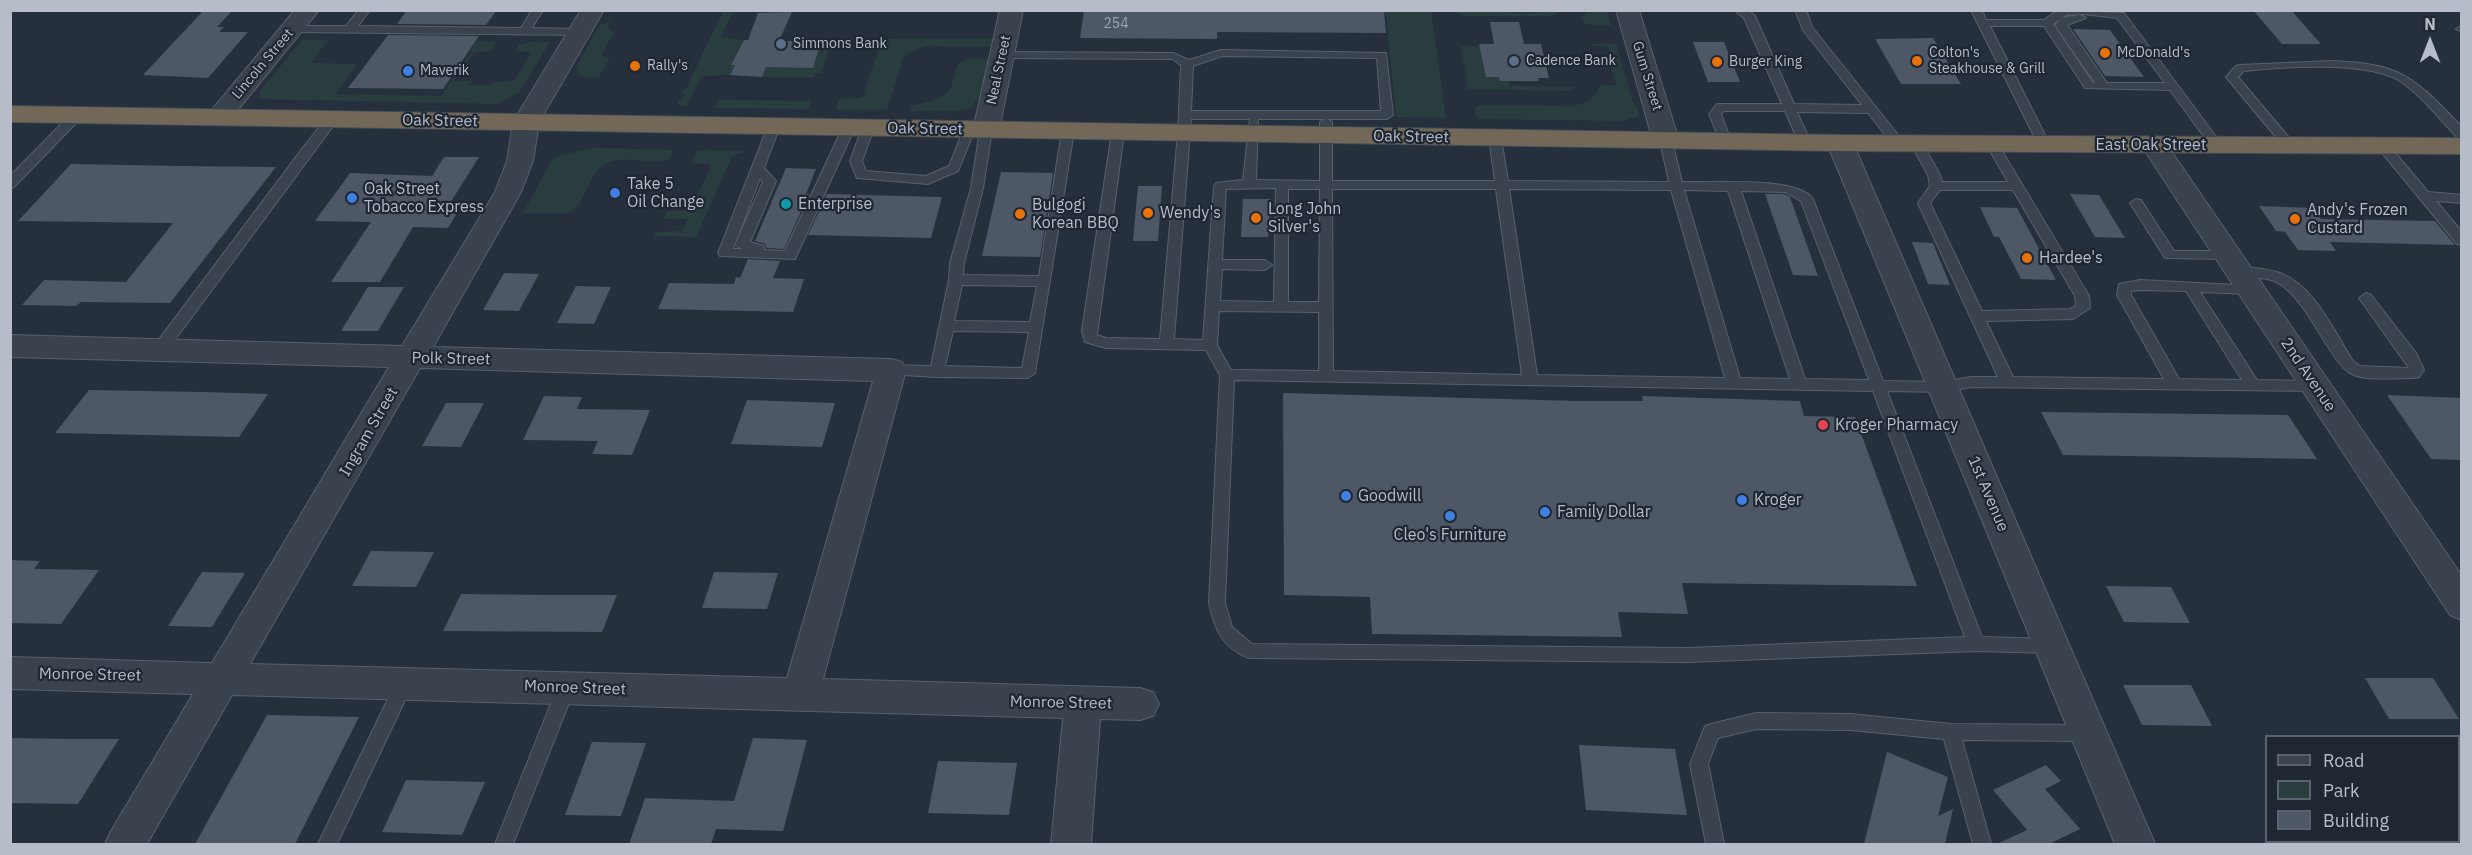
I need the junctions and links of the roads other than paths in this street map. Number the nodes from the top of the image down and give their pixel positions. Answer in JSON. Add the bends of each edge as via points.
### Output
{"nodes":[{"id":1,"x":308,"y":10,"type":"edge"},
{"id":2,"x":364,"y":10,"type":"edge"},
{"id":3,"x":538,"y":10,"type":"edge"},
{"id":4,"x":593,"y":10,"type":"edge"},
{"id":5,"x":1012,"y":10,"type":"edge"},
{"id":6,"x":1627,"y":10,"type":"edge"},
{"id":7,"x":1739,"y":10,"type":"edge"},
{"id":8,"x":1800,"y":10,"type":"edge"},
{"id":9,"x":1976,"y":10,"type":"edge"},
{"id":10,"x":1982,"y":23,"type":"junction"},
{"id":11,"x":2047,"y":23,"type":"junction"},
{"id":12,"x":292,"y":29,"type":"junction"},
{"id":13,"x":349,"y":30,"type":"junction"},
{"id":14,"x":525,"y":32,"type":"junction"},
{"id":15,"x":580,"y":32,"type":"junction"},
{"id":16,"x":1002,"y":55,"type":"junction"},
{"id":17,"x":1187,"y":64,"type":"junction"},
{"id":18,"x":2167,"y":76,"type":"junction"},
{"id":19,"x":2103,"y":86,"type":"junction"},
{"id":20,"x":2175,"y":87,"type":"junction"},
{"id":21,"x":1790,"y":108,"type":"junction"},
{"id":22,"x":1872,"y":109,"type":"junction"},
{"id":23,"x":10,"y":114,"type":"edge"},
{"id":24,"x":77,"y":115,"type":"junction"},
{"id":25,"x":219,"y":117,"type":"junction"},
{"id":26,"x":332,"y":119,"type":"junction"},
{"id":27,"x":526,"y":122,"type":"junction"},
{"id":28,"x":1184,"y":124,"type":"junction"},
{"id":29,"x":1254,"y":124,"type":"junction"},
{"id":30,"x":1326,"y":125,"type":"junction"},
{"id":31,"x":1380,"y":125,"type":"junction"},
{"id":32,"x":774,"y":126,"type":"junction"},
{"id":33,"x":859,"y":128,"type":"junction"},
{"id":34,"x":977,"y":130,"type":"junction"},
{"id":35,"x":1068,"y":131,"type":"junction"},
{"id":36,"x":1118,"y":132,"type":"junction"},
{"id":37,"x":2462,"y":135,"type":"edge"},
{"id":38,"x":1495,"y":138,"type":"junction"},
{"id":39,"x":1666,"y":141,"type":"junction"},
{"id":40,"x":1725,"y":141,"type":"junction"},
{"id":41,"x":1805,"y":143,"type":"junction"},
{"id":42,"x":1840,"y":143,"type":"junction"},
{"id":43,"x":1908,"y":144,"type":"junction"},
{"id":44,"x":1992,"y":144,"type":"junction"},
{"id":45,"x":2044,"y":145,"type":"junction"},
{"id":46,"x":2154,"y":145,"type":"junction"},
{"id":47,"x":2217,"y":146,"type":"junction"},
{"id":48,"x":2290,"y":146,"type":"junction"},
{"id":49,"x":2383,"y":146,"type":"junction"},
{"id":50,"x":2462,"y":146,"type":"edge"},
{"id":51,"x":10,"y":184,"type":"edge"},
{"id":52,"x":1249,"y":184,"type":"junction"},
{"id":53,"x":1282,"y":184,"type":"junction"},
{"id":54,"x":1325,"y":185,"type":"junction"},
{"id":55,"x":1502,"y":186,"type":"junction"},
{"id":56,"x":1677,"y":186,"type":"junction"},
{"id":57,"x":1936,"y":186,"type":"junction"},
{"id":58,"x":2017,"y":186,"type":"junction"},
{"id":59,"x":1733,"y":187,"type":"junction"},
{"id":60,"x":2424,"y":196,"type":"junction"},
{"id":61,"x":2462,"y":199,"type":"edge"},
{"id":62,"x":2136,"y":204,"type":"dead end"},
{"id":63,"x":2462,"y":241,"type":"edge"},
{"id":64,"x":1214,"y":264,"type":"junction"},
{"id":65,"x":1265,"y":266,"type":"dead end"},
{"id":66,"x":2238,"y":272,"type":"junction"},
{"id":67,"x":956,"y":280,"type":"junction"},
{"id":68,"x":1045,"y":282,"type":"junction"},
{"id":69,"x":2190,"y":287,"type":"junction"},
{"id":70,"x":2366,"y":298,"type":"dead end"},
{"id":71,"x":1212,"y":306,"type":"junction"},
{"id":72,"x":1281,"y":306,"type":"junction"},
{"id":73,"x":1326,"y":307,"type":"junction"},
{"id":74,"x":1976,"y":316,"type":"junction"},
{"id":75,"x":946,"y":326,"type":"junction"},
{"id":76,"x":1036,"y":327,"type":"junction"},
{"id":77,"x":1167,"y":344,"type":"junction"},
{"id":78,"x":1210,"y":345,"type":"junction"},
{"id":79,"x":10,"y":346,"type":"edge"},
{"id":80,"x":159,"y":350,"type":"junction"},
{"id":81,"x":412,"y":358,"type":"junction"},
{"id":82,"x":891,"y":370,"type":"junction"},
{"id":83,"x":937,"y":372,"type":"junction"},
{"id":84,"x":1227,"y":375,"type":"junction"},
{"id":85,"x":1326,"y":377,"type":"junction"},
{"id":86,"x":1530,"y":380,"type":"junction"},
{"id":87,"x":2008,"y":382,"type":"junction"},
{"id":88,"x":1734,"y":383,"type":"junction"},
{"id":89,"x":1799,"y":384,"type":"junction"},
{"id":90,"x":2174,"y":384,"type":"junction"},
{"id":91,"x":2253,"y":385,"type":"junction"},
{"id":92,"x":1877,"y":386,"type":"junction"},
{"id":93,"x":2314,"y":386,"type":"junction"},
{"id":94,"x":1943,"y":387,"type":"junction"},
{"id":95,"x":2462,"y":605,"type":"edge"},
{"id":96,"x":1976,"y":644,"type":"junction"},
{"id":97,"x":2052,"y":646,"type":"junction"},
{"id":98,"x":10,"y":673,"type":"edge"},
{"id":99,"x":225,"y":678,"type":"junction"},
{"id":100,"x":404,"y":683,"type":"junction"},
{"id":101,"x":566,"y":688,"type":"junction"},
{"id":102,"x":801,"y":694,"type":"junction"},
{"id":103,"x":1083,"y":704,"type":"junction"},
{"id":104,"x":1140,"y":704,"type":"dead end"},
{"id":105,"x":1951,"y":732,"type":"junction"},
{"id":106,"x":2088,"y":733,"type":"junction"},
{"id":107,"x":125,"y":844,"type":"edge"},
{"id":108,"x":327,"y":844,"type":"edge"},
{"id":109,"x":504,"y":844,"type":"edge"},
{"id":110,"x":1071,"y":844,"type":"edge"},
{"id":111,"x":1715,"y":844,"type":"edge"},
{"id":112,"x":1982,"y":844,"type":"edge"},
{"id":113,"x":2135,"y":844,"type":"edge"}],
"edges":[{"from":1,"to":12,"type":"street","name":"Lincoln Street"},
{"from":2,"to":13,"type":"lane"},
{"from":3,"to":14,"type":"lane"},
{"from":4,"to":15,"type":"street","name":"Ingram Street"},
{"from":5,"to":16,"type":"street","name":"Neal Street"},
{"from":6,"to":39,"type":"street","name":"Gum Street"},
{"from":7,"to":21,"type":"lane","via":[[1749,16]]},
{"from":8,"to":22,"type":"lane","via":[[1808,28]]},
{"from":9,"to":10,"type":"lane"},
{"from":10,"to":11,"type":"lane"},
{"from":10,"to":45,"type":"lane"},
{"from":11,"to":18,"type":"lane","via":[[2063,12],[2120,15]]},
{"from":11,"to":19,"type":"lane","via":[[2089,86]]},
{"from":12,"to":13,"type":"lane"},
{"from":12,"to":25,"type":"street","name":"Lincoln Street"},
{"from":13,"to":14,"type":"lane"},
{"from":14,"to":15,"type":"lane"},
{"from":15,"to":27,"type":"street","name":"Ingram Street"},
{"from":16,"to":17,"type":"lane","via":[[1173,56]]},
{"from":16,"to":34,"type":"street","name":"Neal Street"},
{"from":17,"to":28,"type":"lane"},
{"from":17,"to":31,"type":"lane","via":[[1221,53],[1382,55],[1387,115]]},
{"from":18,"to":19,"type":"lane","via":[[2148,64],[2121,28],[2075,18],[2066,20],[2061,25]]},
{"from":18,"to":20,"type":"lane"},
{"from":19,"to":20,"type":"lane"},
{"from":20,"to":47,"type":"lane"},
{"from":21,"to":22,"type":"lane"},
{"from":21,"to":40,"type":"lane","via":[[1721,107],[1715,114]]},
{"from":21,"to":41,"type":"lane"},
{"from":22,"to":43,"type":"lane"},
{"from":23,"to":24,"type":"highway","name":"Oak Street"},
{"from":24,"to":25,"type":"highway","name":"Oak Street"},
{"from":24,"to":51,"type":"lane"},
{"from":25,"to":26,"type":"highway","name":"Oak Street"},
{"from":26,"to":27,"type":"highway","name":"Oak Street"},
{"from":26,"to":80,"type":"lane"},
{"from":27,"to":32,"type":"highway","name":"Oak Street"},
{"from":27,"to":81,"type":"street","name":"Ingram Street","via":[[520,161],[508,192]]},
{"from":28,"to":29,"type":"highway","name":"Oak Street"},
{"from":28,"to":36,"type":"highway","name":"Oak Street"},
{"from":28,"to":77,"type":"lane"},
{"from":29,"to":30,"type":"highway","name":"Oak Street"},
{"from":29,"to":52,"type":"lane"},
{"from":30,"to":31,"type":"highway","name":"Oak Street"},
{"from":30,"to":54,"type":"lane"},
{"from":31,"to":38,"type":"highway","name":"Oak Street"},
{"from":32,"to":33,"type":"highway","name":"Oak Street"},
{"from":32,"to":33,"type":"lane","via":[[758,169],[770,181],[742,245],[752,249],[787,249],[816,184]]},
{"from":33,"to":34,"type":"highway","name":"Oak Street"},
{"from":33,"to":34,"type":"lane","via":[[856,161],[861,175],[928,180],[954,168]]},
{"from":34,"to":35,"type":"highway","name":"Oak Street"},
{"from":34,"to":67,"type":"lane","via":[[977,189]]},
{"from":35,"to":36,"type":"highway","name":"Oak Street"},
{"from":35,"to":68,"type":"lane"},
{"from":36,"to":77,"type":"lane","via":[[1090,338],[1106,343]]},
{"from":37,"to":48,"type":"lane","via":[[2403,78],[2386,70],[2367,66],[2240,68],[2232,76]]},
{"from":38,"to":39,"type":"highway","name":"Oak Street"},
{"from":38,"to":55,"type":"lane"},
{"from":39,"to":40,"type":"highway","name":"Oak Street"},
{"from":39,"to":56,"type":"lane"},
{"from":40,"to":41,"type":"highway","name":"Oak Street"},
{"from":41,"to":42,"type":"highway","name":"Oak Street"},
{"from":42,"to":43,"type":"highway","name":"East Oak Street"},
{"from":42,"to":94,"type":"street","name":"1st Avenue"},
{"from":43,"to":44,"type":"highway","name":"East Oak Street"},
{"from":43,"to":57,"type":"lane","via":[[1934,175]]},
{"from":44,"to":45,"type":"highway","name":"East Oak Street"},
{"from":44,"to":58,"type":"lane"},
{"from":45,"to":46,"type":"highway","name":"East Oak Street"},
{"from":46,"to":47,"type":"highway","name":"East Oak Street"},
{"from":46,"to":66,"type":"street","name":"2nd Avenue"},
{"from":47,"to":48,"type":"highway","name":"East Oak Street"},
{"from":48,"to":49,"type":"highway","name":"East Oak Street"},
{"from":49,"to":50,"type":"highway","name":"East Oak Street"},
{"from":49,"to":60,"type":"lane"},
{"from":52,"to":53,"type":"lane"},
{"from":52,"to":64,"type":"lane","via":[[1220,186]]},
{"from":53,"to":54,"type":"lane"},
{"from":53,"to":72,"type":"lane"},
{"from":54,"to":55,"type":"lane"},
{"from":54,"to":73,"type":"lane"},
{"from":55,"to":56,"type":"lane"},
{"from":55,"to":86,"type":"lane"},
{"from":56,"to":59,"type":"lane"},
{"from":56,"to":88,"type":"lane"},
{"from":57,"to":58,"type":"lane"},
{"from":57,"to":74,"type":"lane","via":[[1924,203]]},
{"from":58,"to":74,"type":"lane","via":[[2082,296],[2083,308],[2073,314]]},
{"from":59,"to":89,"type":"lane"},
{"from":59,"to":92,"type":"lane","via":[[1786,189],[1807,199]]},
{"from":60,"to":61,"type":"lane"},
{"from":60,"to":63,"type":"lane"},
{"from":62,"to":66,"type":"lane","via":[[2170,255]]},
{"from":64,"to":65,"type":"lane"},
{"from":64,"to":71,"type":"lane"},
{"from":66,"to":69,"type":"lane"},
{"from":66,"to":70,"type":"lane","via":[[2274,275],[2286,281],[2300,293],[2348,365],[2357,371],[2414,373],[2417,370],[2411,357]]},
{"from":66,"to":93,"type":"street","name":"2nd Avenue"},
{"from":67,"to":68,"type":"lane"},
{"from":67,"to":75,"type":"lane"},
{"from":68,"to":76,"type":"lane"},
{"from":69,"to":90,"type":"lane","via":[[2124,287],[2124,295]]},
{"from":69,"to":91,"type":"lane"},
{"from":71,"to":72,"type":"lane"},
{"from":71,"to":78,"type":"lane"},
{"from":72,"to":73,"type":"lane"},
{"from":73,"to":85,"type":"lane"},
{"from":74,"to":87,"type":"lane"},
{"from":75,"to":76,"type":"lane"},
{"from":75,"to":83,"type":"lane"},
{"from":76,"to":83,"type":"lane","via":[[1028,373]]},
{"from":77,"to":78,"type":"lane"},
{"from":78,"to":84,"type":"lane"},
{"from":79,"to":80,"type":"street","name":"Polk Street"},
{"from":80,"to":81,"type":"street","name":"Polk Street"},
{"from":81,"to":82,"type":"street","name":"Polk Street"},
{"from":81,"to":99,"type":"street","name":"Ingram Street"},
{"from":82,"to":83,"type":"lane"},
{"from":82,"to":102,"type":"street"},
{"from":84,"to":85,"type":"lane"},
{"from":84,"to":96,"type":"lane","via":[[1217,603],[1221,625],[1232,642],[1249,651],[1687,655]]},
{"from":85,"to":86,"type":"lane"},
{"from":86,"to":88,"type":"lane"},
{"from":87,"to":90,"type":"lane"},
{"from":87,"to":94,"type":"lane"},
{"from":88,"to":89,"type":"lane"},
{"from":89,"to":92,"type":"lane"},
{"from":90,"to":91,"type":"lane"},
{"from":91,"to":93,"type":"lane"},
{"from":92,"to":94,"type":"lane"},
{"from":92,"to":96,"type":"lane"},
{"from":93,"to":95,"type":"street","name":"2nd Avenue"},
{"from":94,"to":97,"type":"street","name":"1st Avenue"},
{"from":96,"to":97,"type":"lane"},
{"from":97,"to":106,"type":"street","name":"1st Avenue"},
{"from":98,"to":99,"type":"street","name":"Monroe Street"},
{"from":99,"to":100,"type":"street","name":"Monroe Street"},
{"from":99,"to":107,"type":"street","name":"Ingram Street"},
{"from":100,"to":101,"type":"street","name":"Monroe Street"},
{"from":100,"to":108,"type":"lane"},
{"from":101,"to":102,"type":"street","name":"Monroe Street"},
{"from":101,"to":109,"type":"lane"},
{"from":102,"to":103,"type":"street","name":"Monroe Street"},
{"from":103,"to":104,"type":"street","name":"Monroe Street"},
{"from":103,"to":110,"type":"street"},
{"from":105,"to":106,"type":"lane"},
{"from":105,"to":111,"type":"lane","via":[[1850,722],[1756,721],[1711,732],[1699,764]]},
{"from":105,"to":112,"type":"lane"},
{"from":106,"to":113,"type":"street","name":"1st Avenue"}]}
